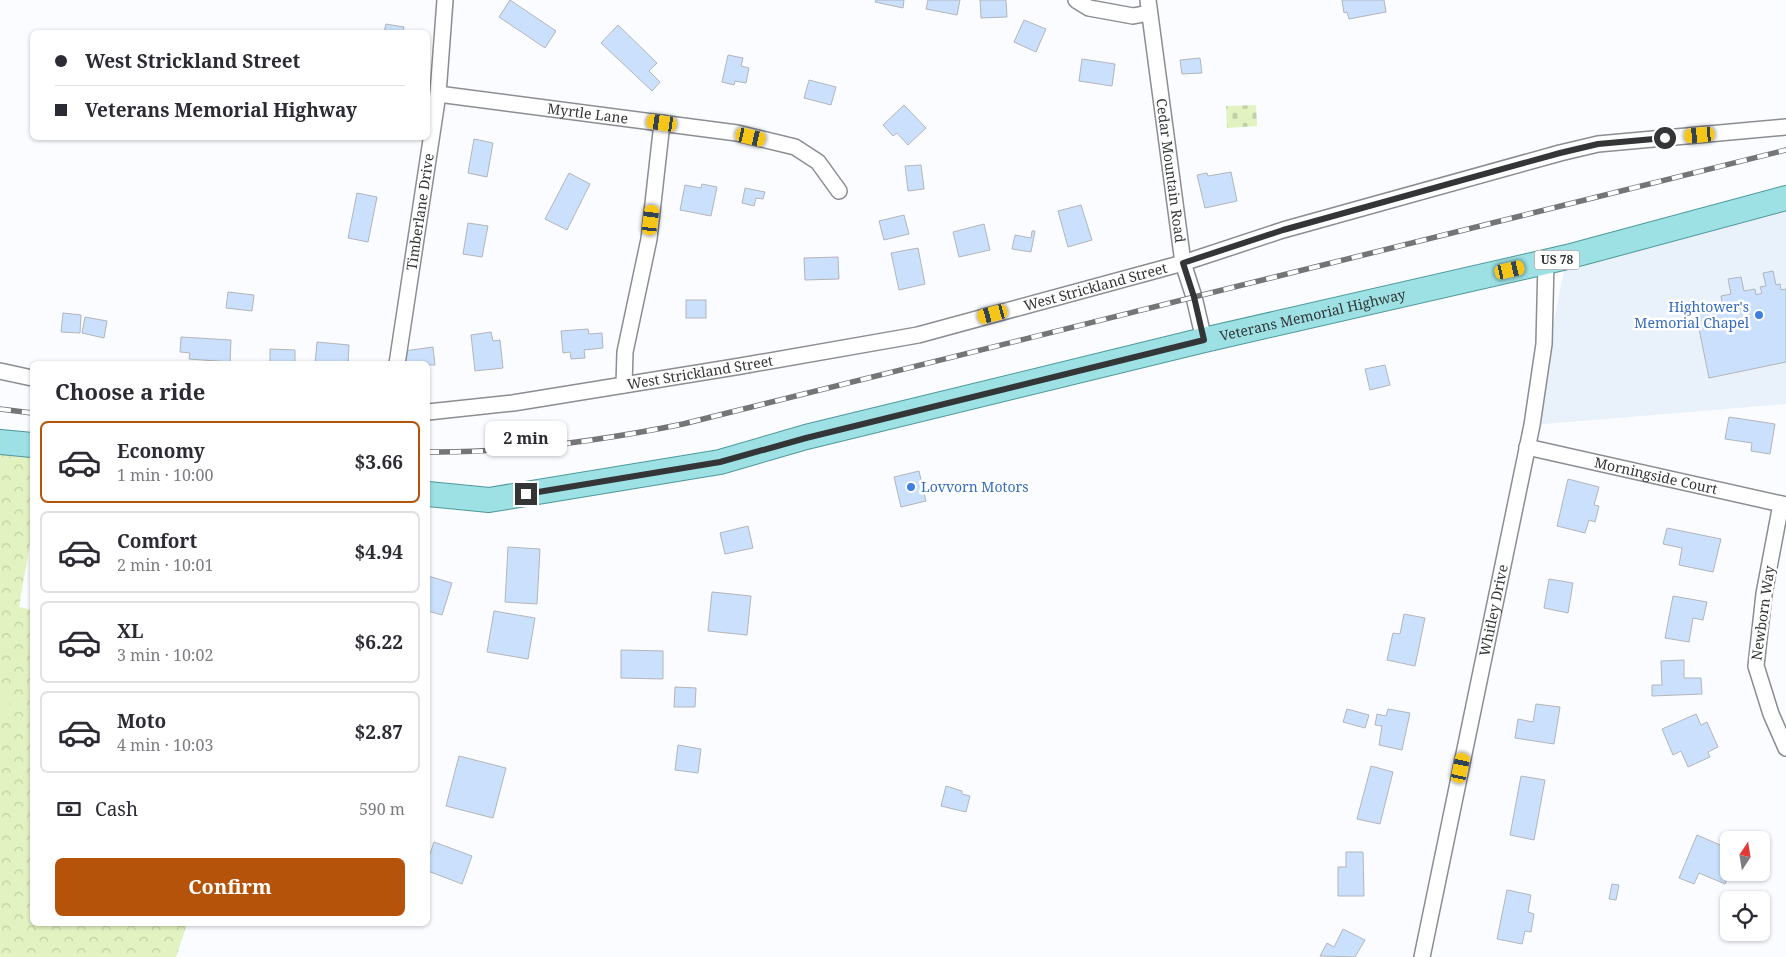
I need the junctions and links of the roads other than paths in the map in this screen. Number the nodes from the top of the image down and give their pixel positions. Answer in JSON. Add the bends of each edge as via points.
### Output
{"nodes":[{"id":1,"x":444,"y":0,"type":"edge"},
{"id":2,"x":1076,"y":0,"type":"edge"},
{"id":3,"x":1149,"y":6,"type":"edge"},
{"id":4,"x":438,"y":94,"type":"junction"},
{"id":5,"x":662,"y":123,"type":"junction"},
{"id":6,"x":1786,"y":127,"type":"edge"},
{"id":7,"x":839,"y":191,"type":"dead end"},
{"id":8,"x":1786,"y":198,"type":"edge"},
{"id":9,"x":1546,"y":262,"type":"junction"},
{"id":10,"x":1183,"y":263,"type":"junction"},
{"id":11,"x":1204,"y":340,"type":"junction"},
{"id":12,"x":397,"y":361,"type":"edge"},
{"id":13,"x":0,"y":371,"type":"edge"},
{"id":14,"x":30,"y":378,"type":"edge"},
{"id":15,"x":624,"y":385,"type":"junction"},
{"id":16,"x":430,"y":412,"type":"edge"},
{"id":17,"x":0,"y":442,"type":"edge"},
{"id":18,"x":30,"y":445,"type":"edge"},
{"id":19,"x":1527,"y":447,"type":"junction"},
{"id":20,"x":430,"y":494,"type":"edge"},
{"id":21,"x":1784,"y":504,"type":"edge"},
{"id":22,"x":1786,"y":748,"type":"edge"},
{"id":23,"x":1422,"y":957,"type":"edge"}],
"edges":[{"from":1,"to":4,"type":"street","name":"Timberlane Drive"},
{"from":2,"to":3,"type":"street","via":[[1089,8],[1133,16]]},
{"from":3,"to":10,"type":"street","name":"Cedar Mountain Road"},
{"from":4,"to":5,"type":"street","name":"Myrtle Lane"},
{"from":4,"to":12,"type":"street","name":"Timberlane Drive"},
{"from":5,"to":7,"type":"street","name":"Myrtle Lane","via":[[737,133],[795,147],[818,162]]},
{"from":5,"to":15,"type":"street","via":[[649,239],[625,352]]},
{"from":6,"to":10,"type":"street","name":"West Strickland Street","via":[[1598,144],[1283,230]]},
{"from":8,"to":9,"type":"main road","name":"Veterans Memorial Highway","number":"US 78"},
{"from":9,"to":11,"type":"main road","name":"Veterans Memorial Highway","number":"US 78"},
{"from":9,"to":19,"type":"street","name":"Whitley Drive","via":[[1544,344]]},
{"from":10,"to":11,"type":"street","name":"Cedar Mountain Road"},
{"from":10,"to":15,"type":"street","name":"West Strickland Street","via":[[918,335]]},
{"from":11,"to":20,"type":"main road","name":"Veterans Memorial Highway","number":"US 78","via":[[720,462],[489,500]]},
{"from":13,"to":14,"type":"street"},
{"from":15,"to":16,"type":"street","name":"West Strickland Street"},
{"from":17,"to":18,"type":"main road"},
{"from":19,"to":21,"type":"street","name":"Morningside Court"},
{"from":19,"to":23,"type":"street","name":"Whitley Drive"},
{"from":21,"to":22,"type":"street","name":"Newborn Way","via":[[1764,594],[1756,666]]}]}
